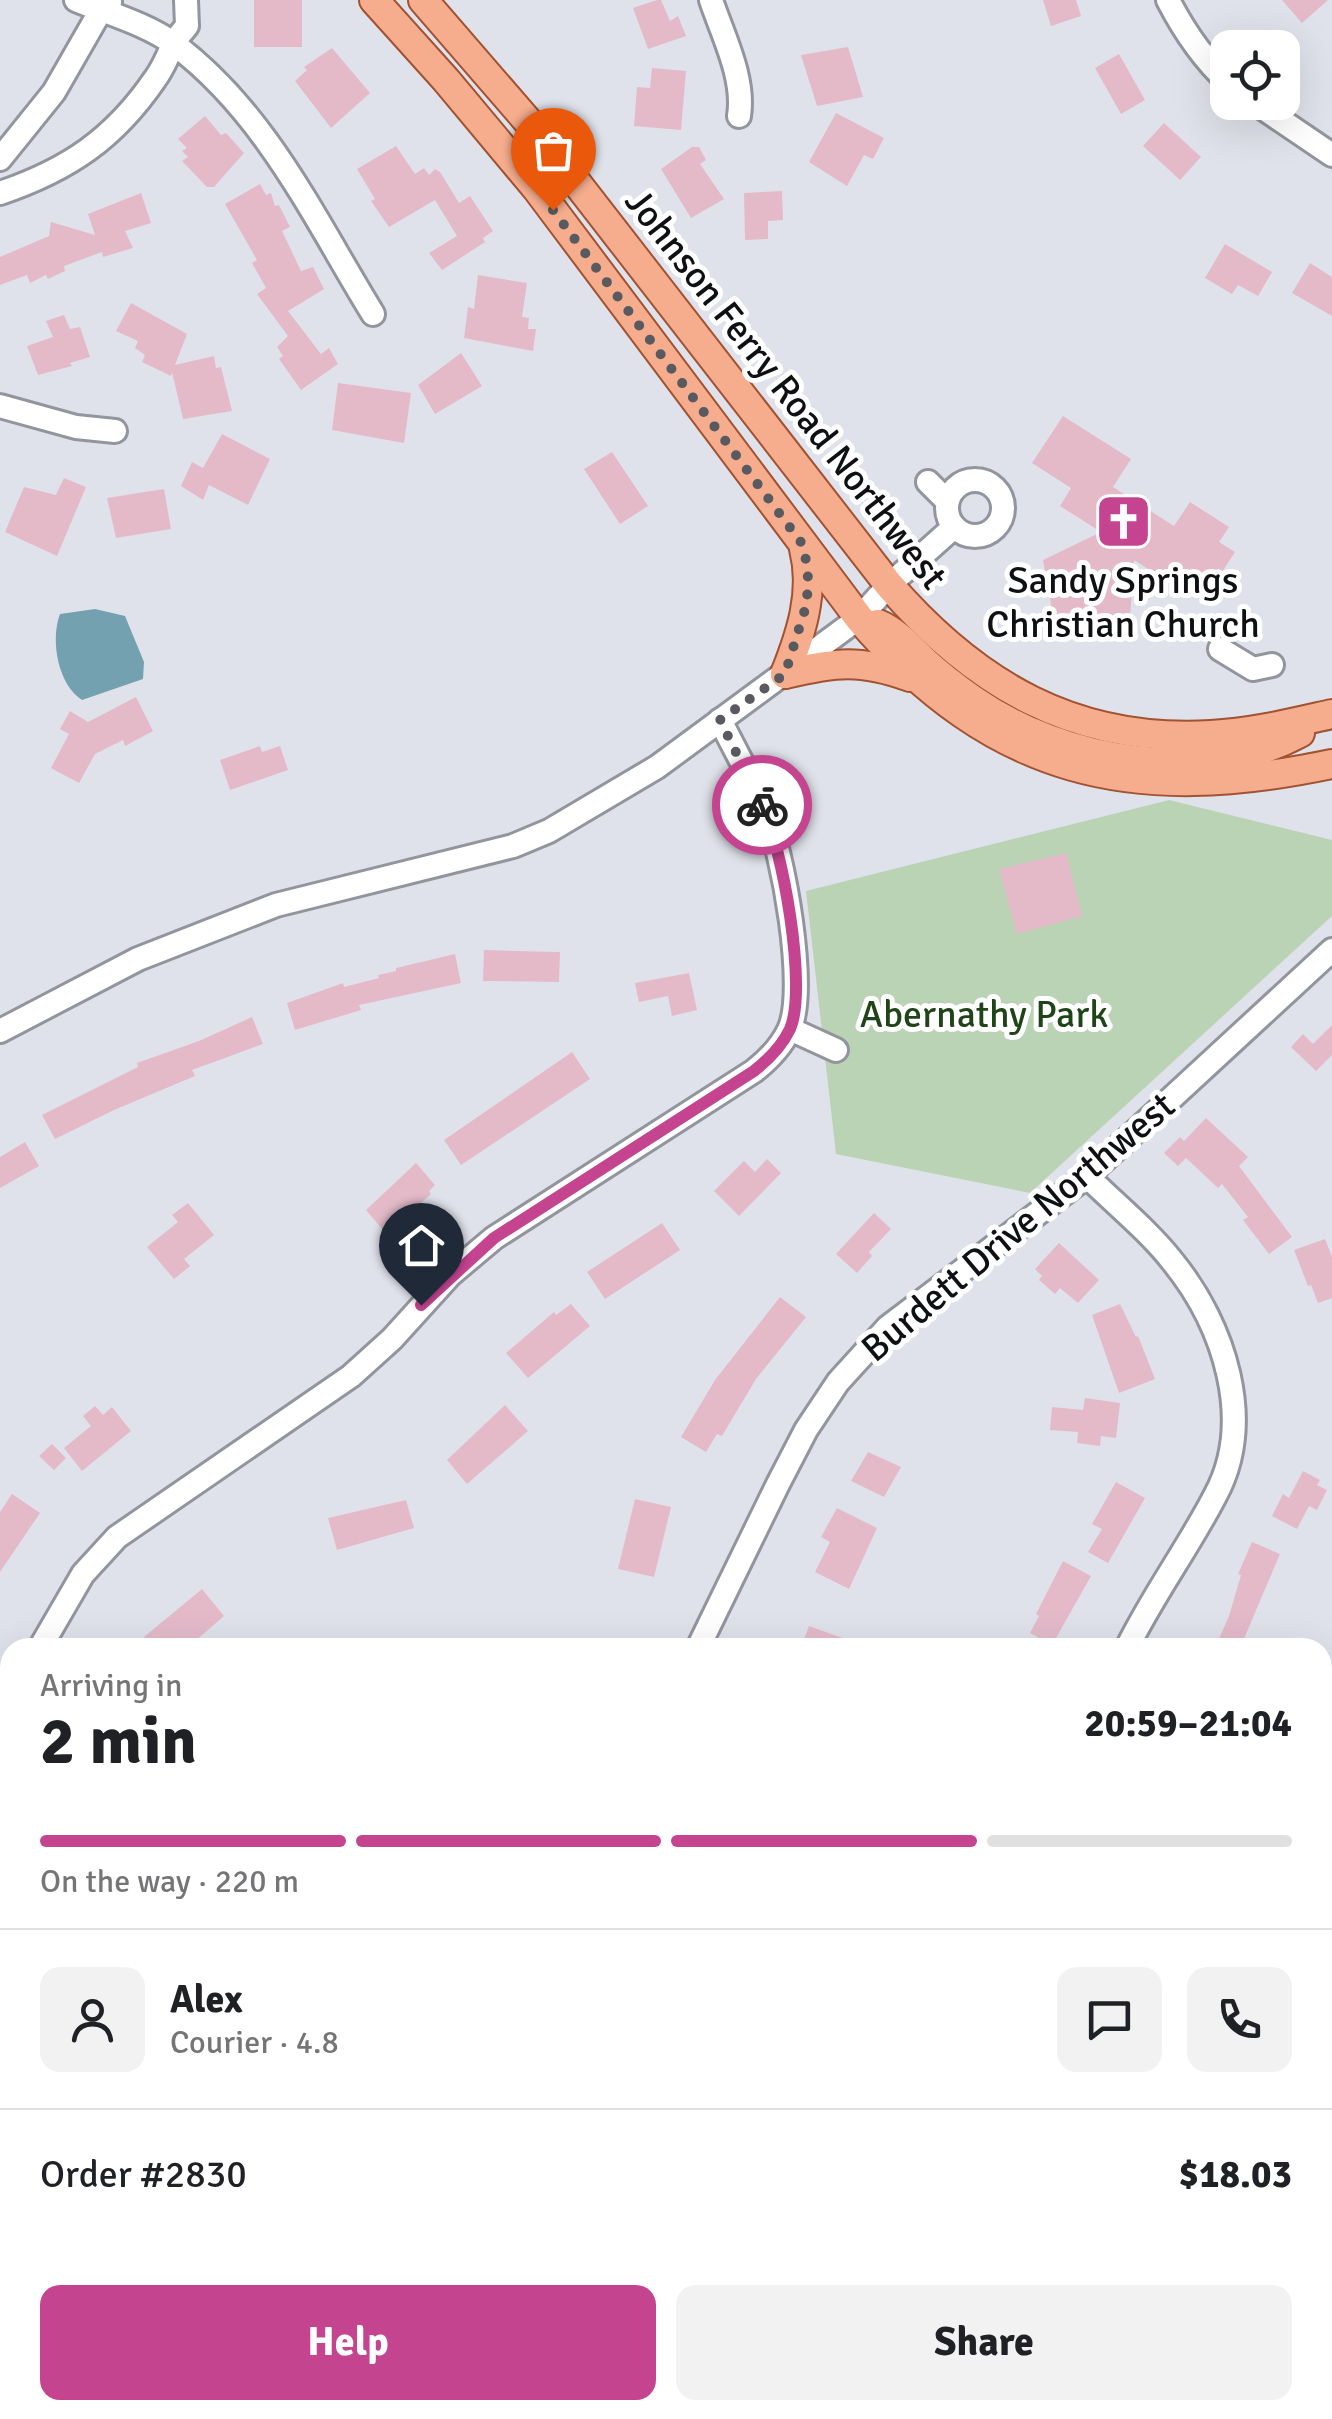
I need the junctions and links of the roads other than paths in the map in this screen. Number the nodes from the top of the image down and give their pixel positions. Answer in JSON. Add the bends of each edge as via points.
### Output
{"nodes":[{"id":1,"x":76,"y":0,"type":"edge"},
{"id":2,"x":186,"y":0,"type":"edge"},
{"id":3,"x":374,"y":0,"type":"edge"},
{"id":4,"x":423,"y":0,"type":"edge"},
{"id":5,"x":711,"y":0,"type":"edge"},
{"id":6,"x":1168,"y":0,"type":"edge"},
{"id":7,"x":107,"y":5,"type":"edge"},
{"id":8,"x":172,"y":42,"type":"junction"},
{"id":9,"x":1210,"y":65,"type":"edge"},
{"id":10,"x":740,"y":116,"type":"dead end"},
{"id":11,"x":1280,"y":120,"type":"edge"},
{"id":12,"x":1332,"y":155,"type":"edge"},
{"id":13,"x":0,"y":159,"type":"edge"},
{"id":14,"x":0,"y":194,"type":"edge"},
{"id":15,"x":373,"y":314,"type":"dead end"},
{"id":16,"x":0,"y":406,"type":"edge"},
{"id":17,"x":115,"y":431,"type":"dead end"},
{"id":18,"x":928,"y":482,"type":"dead end"},
{"id":19,"x":948,"y":501,"type":"junction"},
{"id":20,"x":954,"y":527,"type":"junction"},
{"id":21,"x":803,"y":545,"type":"junction"},
{"id":22,"x":890,"y":585,"type":"junction"},
{"id":23,"x":859,"y":618,"type":"junction"},
{"id":24,"x":1220,"y":649,"type":"dead end"},
{"id":25,"x":1272,"y":664,"type":"dead end"},
{"id":26,"x":785,"y":674,"type":"junction"},
{"id":27,"x":915,"y":678,"type":"junction"},
{"id":28,"x":1332,"y":714,"type":"edge"},
{"id":29,"x":720,"y":720,"type":"junction"},
{"id":30,"x":1332,"y":764,"type":"edge"},
{"id":31,"x":1332,"y":950,"type":"edge"},
{"id":32,"x":790,"y":1029,"type":"junction"},
{"id":33,"x":0,"y":1031,"type":"edge"},
{"id":34,"x":836,"y":1050,"type":"dead end"},
{"id":35,"x":1087,"y":1176,"type":"junction"},
{"id":36,"x":46,"y":1638,"type":"edge"},
{"id":37,"x":703,"y":1638,"type":"edge"},
{"id":38,"x":1132,"y":1638,"type":"edge"}],
"edges":[{"from":1,"to":7,"type":"street"},
{"from":2,"to":8,"type":"street","via":[[187,26]]},
{"from":3,"to":21,"type":"main road","name":"Johnson Ferry Road Northwest","via":[[537,189]]},
{"from":4,"to":22,"type":"main road","name":"Johnson Ferry Road Northwest","via":[[538,133]]},
{"from":5,"to":10,"type":"street","via":[[738,79]]},
{"from":6,"to":9,"type":"street"},
{"from":7,"to":8,"type":"street"},
{"from":7,"to":13,"type":"street","via":[[54,92]]},
{"from":8,"to":14,"type":"street","via":[[162,71],[117,128],[39,180]]},
{"from":8,"to":15,"type":"street","via":[[237,100],[284,162]]},
{"from":11,"to":12,"type":"street"},
{"from":16,"to":17,"type":"street"},
{"from":18,"to":19,"type":"street"},
{"from":19,"to":20,"type":"street"},
{"from":19,"to":20,"type":"street","via":[[957,487],[974,480],[1002,500],[1001,519],[988,533],[970,536]]},
{"from":20,"to":22,"type":"street"},
{"from":21,"to":23,"type":"main road","name":"Johnson Ferry Road Northwest"},
{"from":21,"to":26,"type":"main road","via":[[807,603]]},
{"from":22,"to":23,"type":"street"},
{"from":22,"to":28,"type":"main road","name":"Johnson Ferry Road Northwest","via":[[972,666],[1041,706],[1087,722],[1148,734],[1211,735]]},
{"from":23,"to":26,"type":"street"},
{"from":23,"to":27,"type":"main road","name":"Johnson Ferry Road Northwest"},
{"from":23,"to":28,"type":"main road","via":[[895,633],[997,714],[1100,752],[1179,763],[1234,758],[1278,744]]},
{"from":24,"to":25,"type":"street","via":[[1254,669]]},
{"from":26,"to":27,"type":"main road","via":[[833,662]]},
{"from":26,"to":29,"type":"street"},
{"from":27,"to":30,"type":"main road","name":"Johnson Ferry Road Northwest","via":[[1007,741],[1090,772],[1202,782]]},
{"from":29,"to":32,"type":"street","via":[[766,814],[788,901],[798,994]]},
{"from":29,"to":33,"type":"street","via":[[656,768],[513,846],[276,905],[138,959]]},
{"from":31,"to":35,"type":"street","name":"Burdett Drive Northwest"},
{"from":32,"to":34,"type":"street"},
{"from":32,"to":36,"type":"street","via":[[754,1071],[494,1238],[351,1376],[117,1537],[83,1574]]},
{"from":35,"to":37,"type":"street","name":"Burdett Drive Northwest","via":[[888,1327],[838,1382],[806,1430]]},
{"from":35,"to":38,"type":"street","via":[[1192,1288],[1225,1362],[1233,1399],[1234,1434],[1216,1496]]}]}
